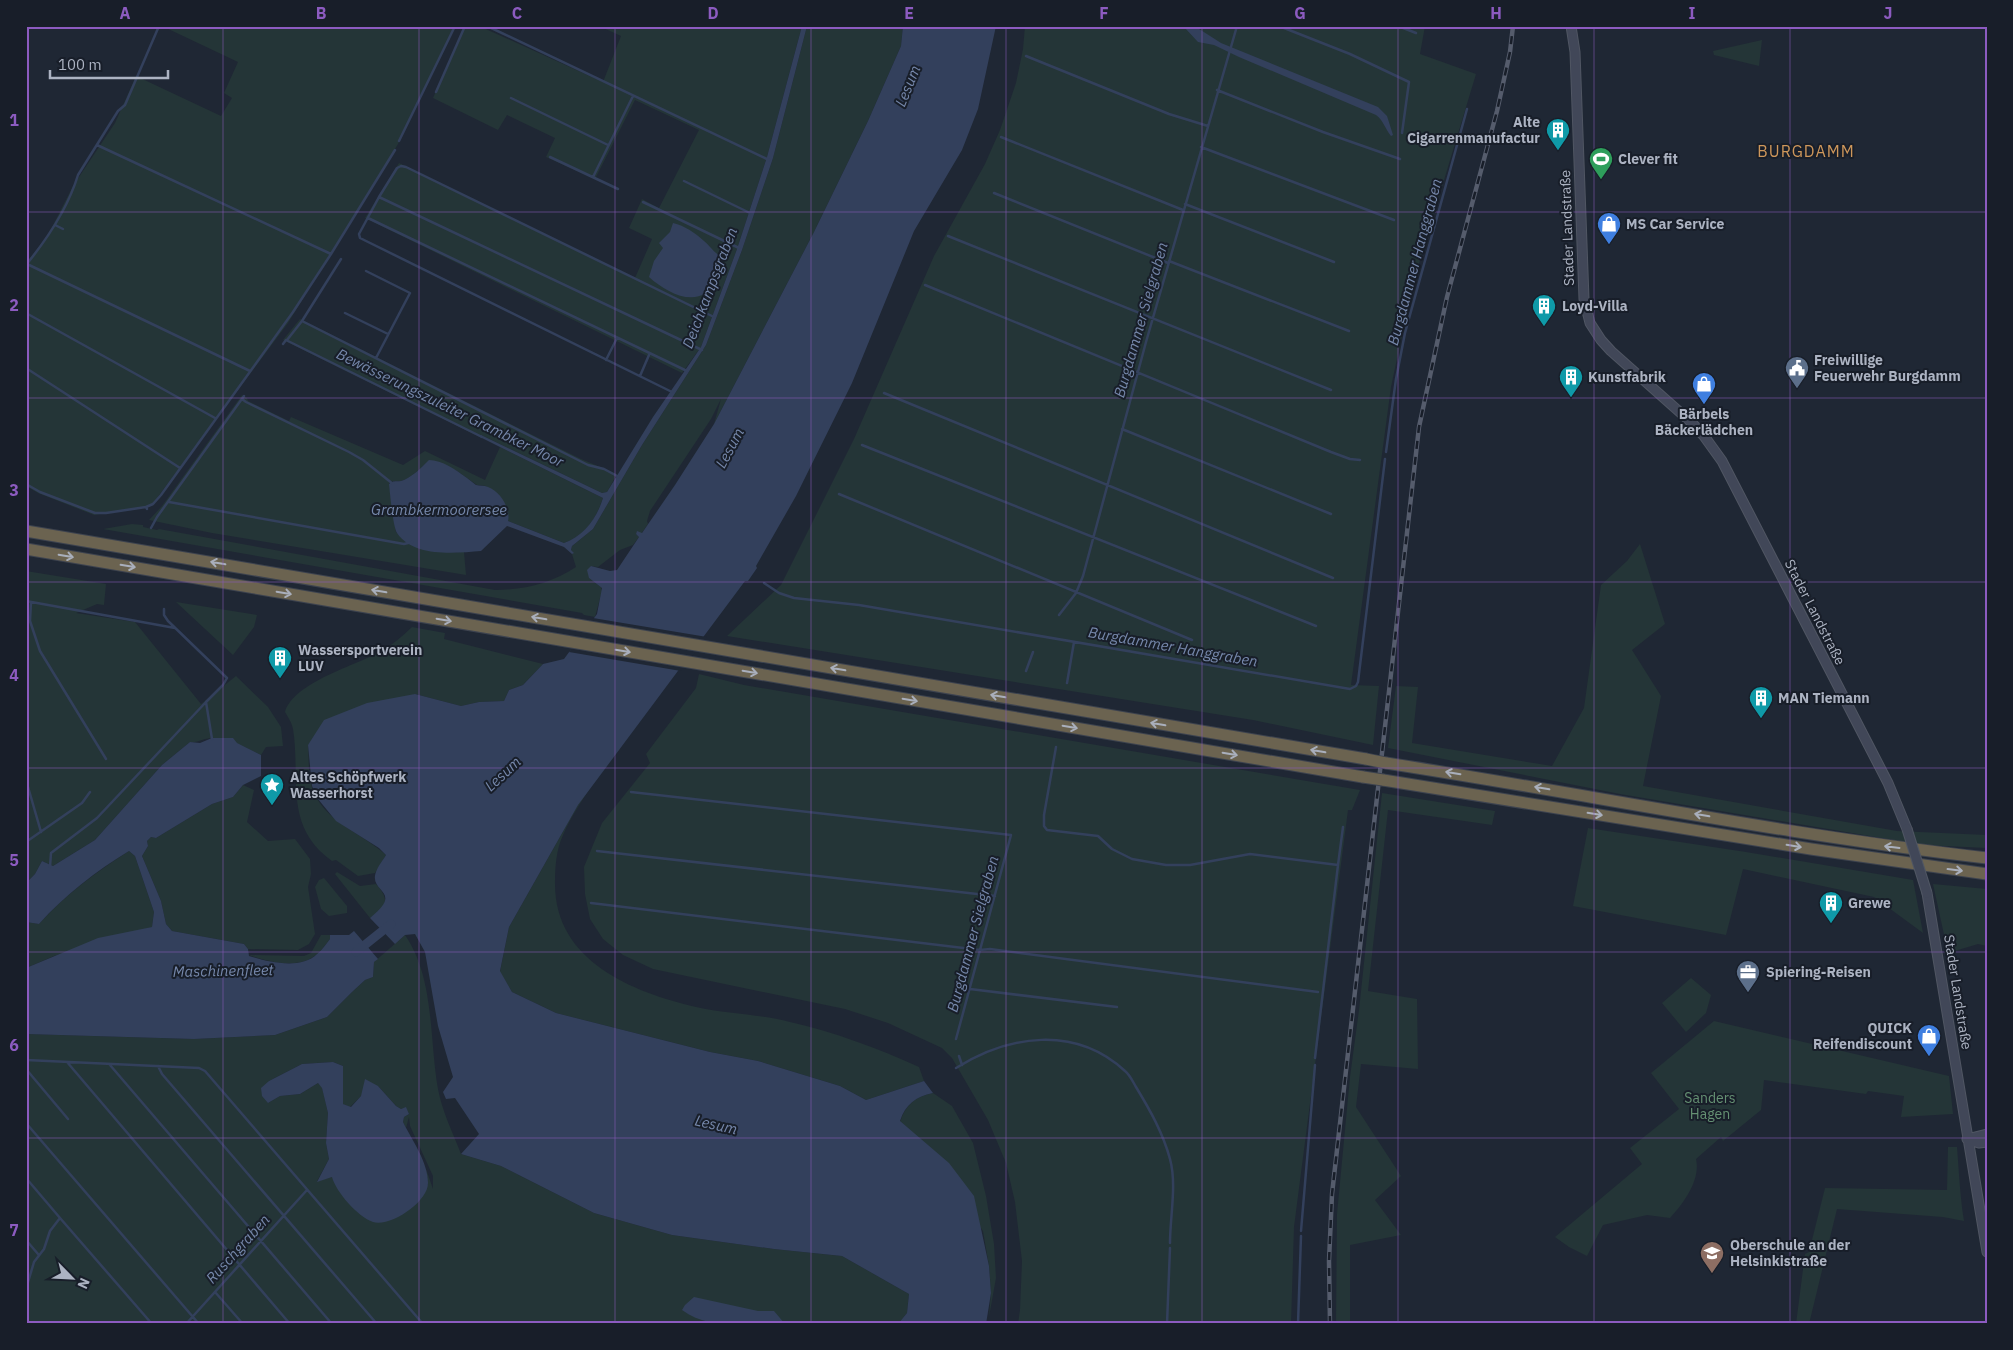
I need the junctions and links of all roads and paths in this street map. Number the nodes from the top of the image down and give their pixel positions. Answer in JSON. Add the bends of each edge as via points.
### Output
{"nodes":[{"id":1,"x":1571,"y":26,"type":"edge"},
{"id":2,"x":26,"y":531,"type":"edge"},
{"id":3,"x":26,"y":549,"type":"edge"},
{"id":4,"x":1987,"y":858,"type":"edge"},
{"id":5,"x":1987,"y":874,"type":"edge"},
{"id":6,"x":1987,"y":1134,"type":"edge"},
{"id":7,"x":1967,"y":1138,"type":"junction"},
{"id":8,"x":1987,"y":1142,"type":"edge"},
{"id":9,"x":1987,"y":1252,"type":"edge"}],
"edges":[{"from":1,"to":7,"type":"street","name":"Stader Landstraße","bridge":true,"via":[[1575,52],[1581,256],[1584,299],[1590,323],[1611,351],[1692,423],[1722,461],[1888,782],[1927,894]]},
{"from":4,"to":2,"type":"highway","one_way":true,"bridge":true,"via":[[1854,841],[1386,763]]},
{"from":3,"to":5,"type":"highway","one_way":true,"bridge":true,"via":[[1363,777]]},
{"from":6,"to":7,"type":"street"},
{"from":7,"to":8,"type":"street","via":[[1979,1143]]},
{"from":7,"to":9,"type":"street","name":"Stader Landstraße"}]}
